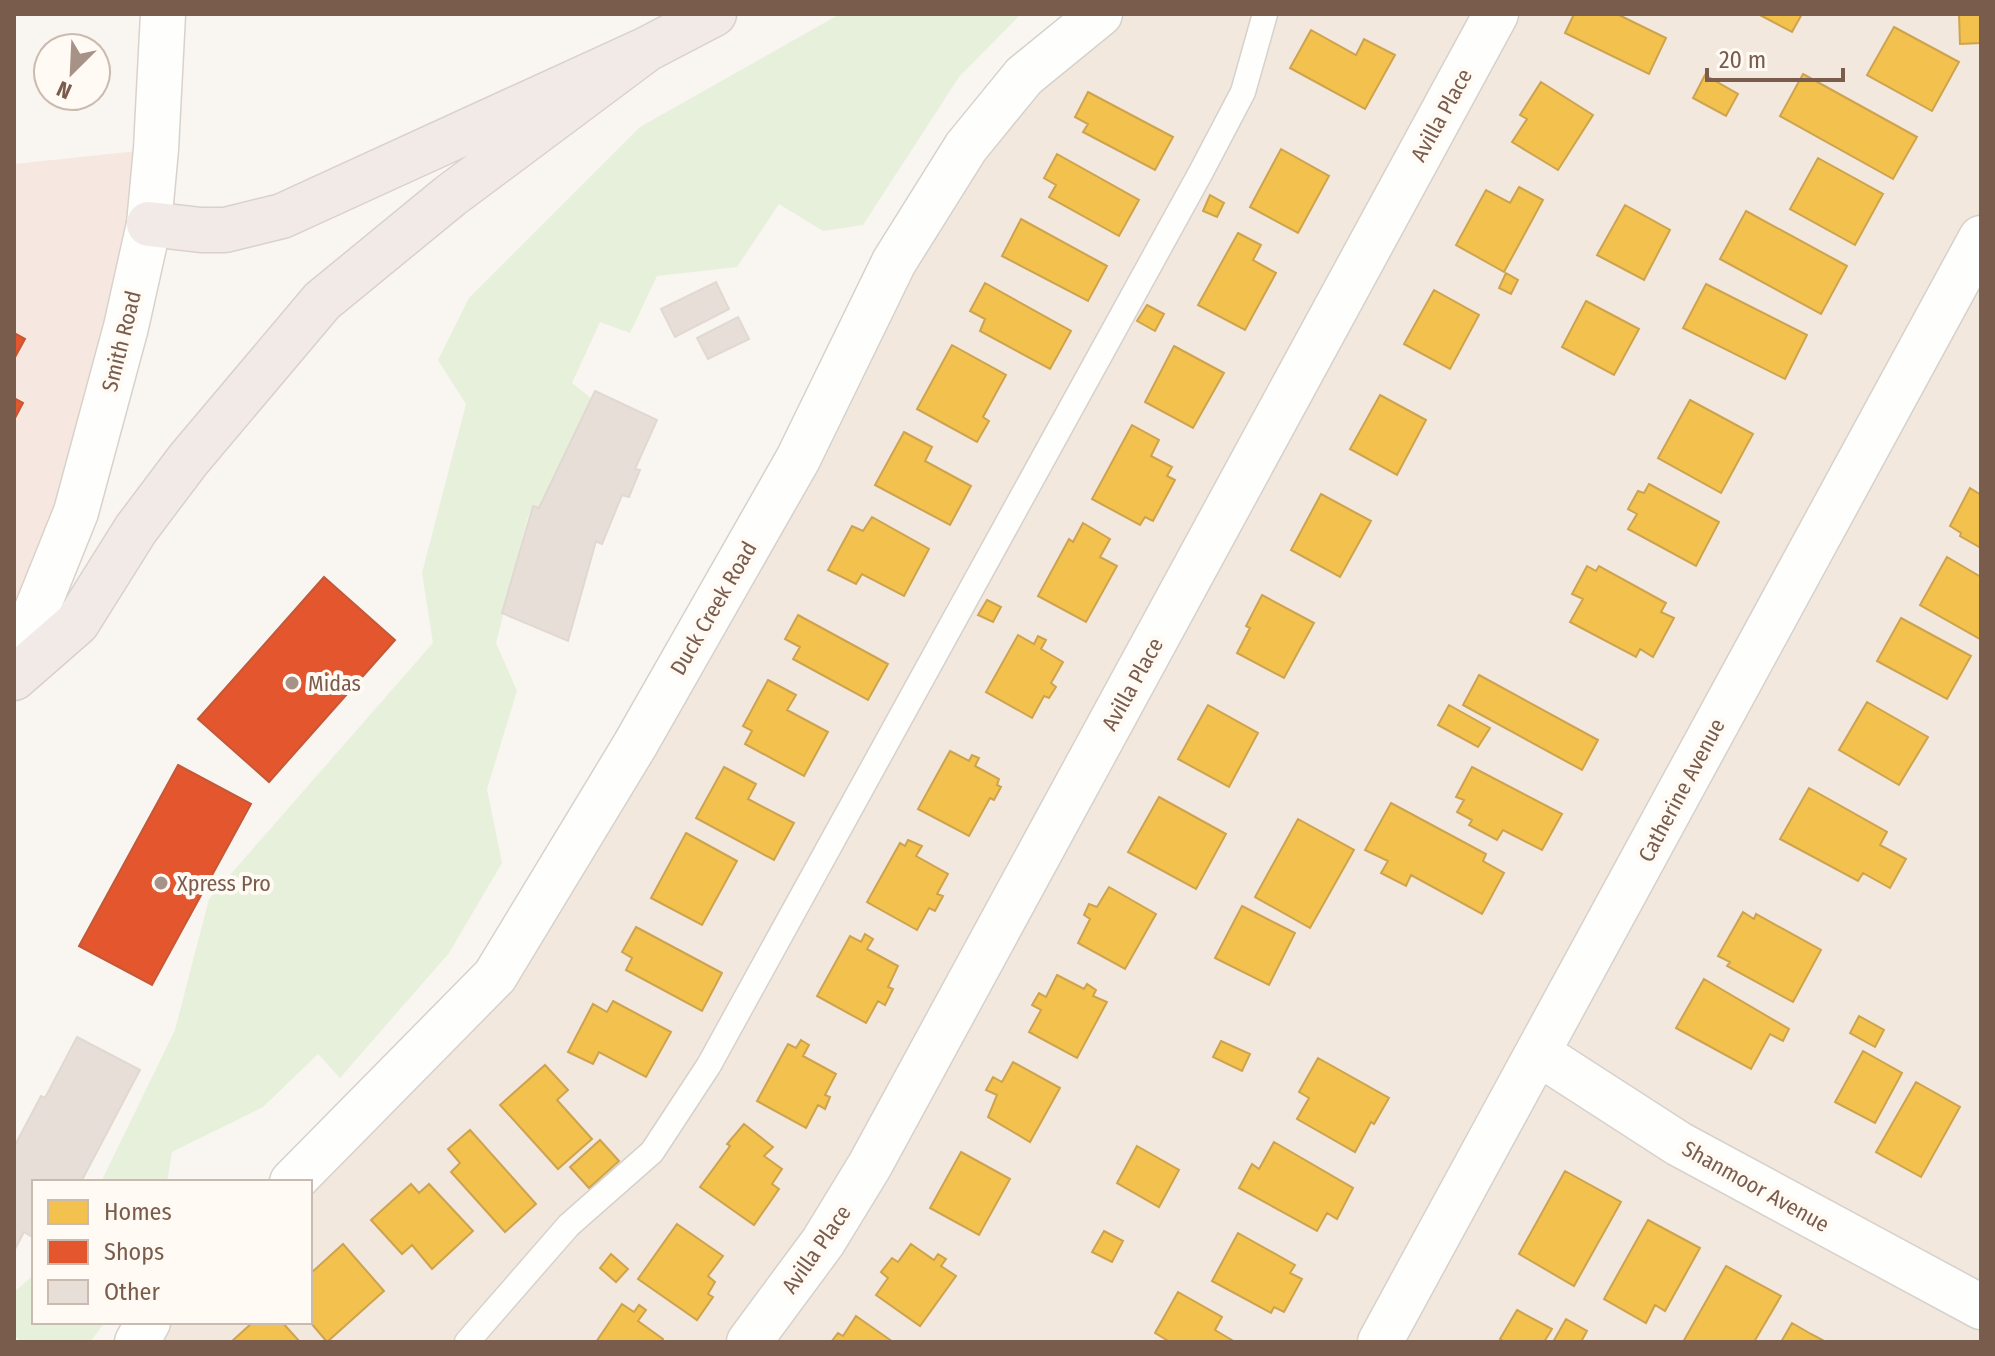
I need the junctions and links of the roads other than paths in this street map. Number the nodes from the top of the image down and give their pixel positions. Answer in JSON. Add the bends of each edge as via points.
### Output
{"nodes":[{"id":1,"x":163,"y":14,"type":"edge"},
{"id":2,"x":714,"y":14,"type":"edge"},
{"id":3,"x":1100,"y":14,"type":"edge"},
{"id":4,"x":1265,"y":14,"type":"edge"},
{"id":5,"x":1496,"y":14,"type":"edge"},
{"id":6,"x":647,"y":49,"type":"junction"},
{"id":7,"x":149,"y":224,"type":"junction"},
{"id":8,"x":1981,"y":238,"type":"edge"},
{"id":9,"x":14,"y":654,"type":"edge"},
{"id":10,"x":14,"y":678,"type":"edge"},
{"id":11,"x":1538,"y":1053,"type":"junction"},
{"id":12,"x":294,"y":1180,"type":"edge"},
{"id":13,"x":1981,"y":1307,"type":"edge"},
{"id":14,"x":147,"y":1324,"type":"edge"},
{"id":15,"x":137,"y":1342,"type":"edge"},
{"id":16,"x":467,"y":1342,"type":"edge"},
{"id":17,"x":749,"y":1342,"type":"edge"},
{"id":18,"x":1380,"y":1342,"type":"edge"}],
"edges":[{"from":1,"to":7,"type":"street","name":"Smith Road"},
{"from":2,"to":6,"type":"highway"},
{"from":3,"to":12,"type":"street","name":"Duck Creek Road","via":[[1024,76],[966,147],[894,262],[790,473],[495,976]]},
{"from":4,"to":16,"type":"lane","via":[[1243,92],[709,1065],[652,1152],[569,1225]]},
{"from":5,"to":17,"type":"street","name":"Avilla Place","via":[[849,1202]]},
{"from":6,"to":7,"type":"highway","via":[[282,216],[225,230]]},
{"from":6,"to":10,"type":"highway","via":[[450,196],[322,301],[188,460],[136,529],[77,623]]},
{"from":7,"to":9,"type":"street","name":"Smith Road","via":[[76,512]]},
{"from":8,"to":11,"type":"street","name":"Catherine Avenue"},
{"from":11,"to":13,"type":"street","name":"Shanmoor Avenue","via":[[1679,1144]]},
{"from":11,"to":18,"type":"street","name":"Catherine Avenue"},
{"from":14,"to":15,"type":"street"}]}
